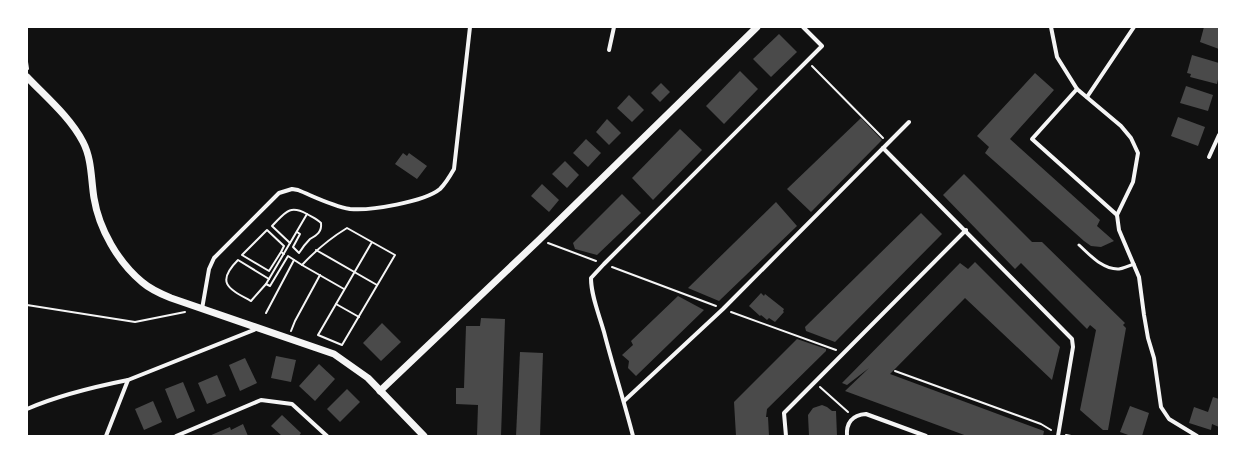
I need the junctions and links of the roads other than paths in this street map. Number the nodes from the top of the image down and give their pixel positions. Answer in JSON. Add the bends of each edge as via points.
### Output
{"nodes":[{"id":1,"x":470,"y":27,"type":"edge"},
{"id":2,"x":614,"y":27,"type":"edge"},
{"id":3,"x":757,"y":27,"type":"edge"},
{"id":4,"x":803,"y":27,"type":"edge"},
{"id":5,"x":1051,"y":27,"type":"edge"},
{"id":6,"x":1134,"y":27,"type":"edge"},
{"id":7,"x":609,"y":50,"type":"dead end"},
{"id":8,"x":27,"y":77,"type":"edge"},
{"id":9,"x":1077,"y":89,"type":"junction"},
{"id":10,"x":1087,"y":97,"type":"junction"},
{"id":11,"x":910,"y":122,"type":"dead end"},
{"id":12,"x":1219,"y":135,"type":"edge"},
{"id":13,"x":883,"y":148,"type":"junction"},
{"id":14,"x":1210,"y":157,"type":"dead end"},
{"id":15,"x":1118,"y":215,"type":"junction"},
{"id":16,"x":966,"y":230,"type":"junction"},
{"id":17,"x":1079,"y":245,"type":"dead end"},
{"id":18,"x":1134,"y":264,"type":"junction"},
{"id":19,"x":202,"y":309,"type":"junction"},
{"id":20,"x":256,"y":329,"type":"junction"},
{"id":21,"x":128,"y":380,"type":"junction"},
{"id":22,"x":380,"y":391,"type":"junction"},
{"id":23,"x":624,"y":401,"type":"junction"},
{"id":24,"x":27,"y":409,"type":"edge"},
{"id":25,"x":1059,"y":435,"type":"edge"},
{"id":26,"x":106,"y":436,"type":"edge"},
{"id":27,"x":176,"y":436,"type":"edge"},
{"id":28,"x":327,"y":436,"type":"edge"},
{"id":29,"x":424,"y":436,"type":"edge"},
{"id":30,"x":633,"y":436,"type":"edge"},
{"id":31,"x":786,"y":436,"type":"edge"},
{"id":32,"x":847,"y":436,"type":"edge"},
{"id":33,"x":926,"y":436,"type":"edge"},
{"id":34,"x":1197,"y":436,"type":"edge"}],
"edges":[{"from":1,"to":19,"type":"street","via":[[454,168],[446,183],[415,201],[362,209],[334,205],[298,190],[279,193],[214,258],[209,269]]},
{"from":2,"to":7,"type":"street"},
{"from":3,"to":22,"type":"street"},
{"from":4,"to":23,"type":"street","via":[[822,46],[591,278],[591,286]]},
{"from":5,"to":9,"type":"street","via":[[1057,57]]},
{"from":6,"to":10,"type":"street"},
{"from":8,"to":19,"type":"street","via":[[62,114],[83,142],[88,156],[98,219],[123,261],[142,283],[155,291]]},
{"from":9,"to":10,"type":"street"},
{"from":9,"to":15,"type":"street","via":[[1032,138]]},
{"from":10,"to":15,"type":"street","via":[[1121,126],[1131,138],[1138,153],[1133,182]]},
{"from":11,"to":13,"type":"street"},
{"from":12,"to":14,"type":"street"},
{"from":13,"to":16,"type":"street"},
{"from":13,"to":23,"type":"street","via":[[723,309]]},
{"from":15,"to":18,"type":"street","via":[[1119,230]]},
{"from":16,"to":25,"type":"street","via":[[1072,339],[1073,347]]},
{"from":16,"to":31,"type":"street","via":[[784,413]]},
{"from":17,"to":18,"type":"lane","via":[[1108,268],[1120,269]]},
{"from":18,"to":34,"type":"street","via":[[1139,277],[1161,407],[1169,419]]},
{"from":19,"to":20,"type":"street"},
{"from":20,"to":21,"type":"street"},
{"from":20,"to":22,"type":"street","via":[[334,354],[368,378]]},
{"from":21,"to":24,"type":"street","via":[[69,394]]},
{"from":21,"to":26,"type":"street"},
{"from":22,"to":29,"type":"street"},
{"from":23,"to":30,"type":"street"},
{"from":27,"to":28,"type":"street","via":[[261,400],[292,404]]},
{"from":32,"to":33,"type":"street","via":[[847,426],[854,417],[866,414]]}]}
